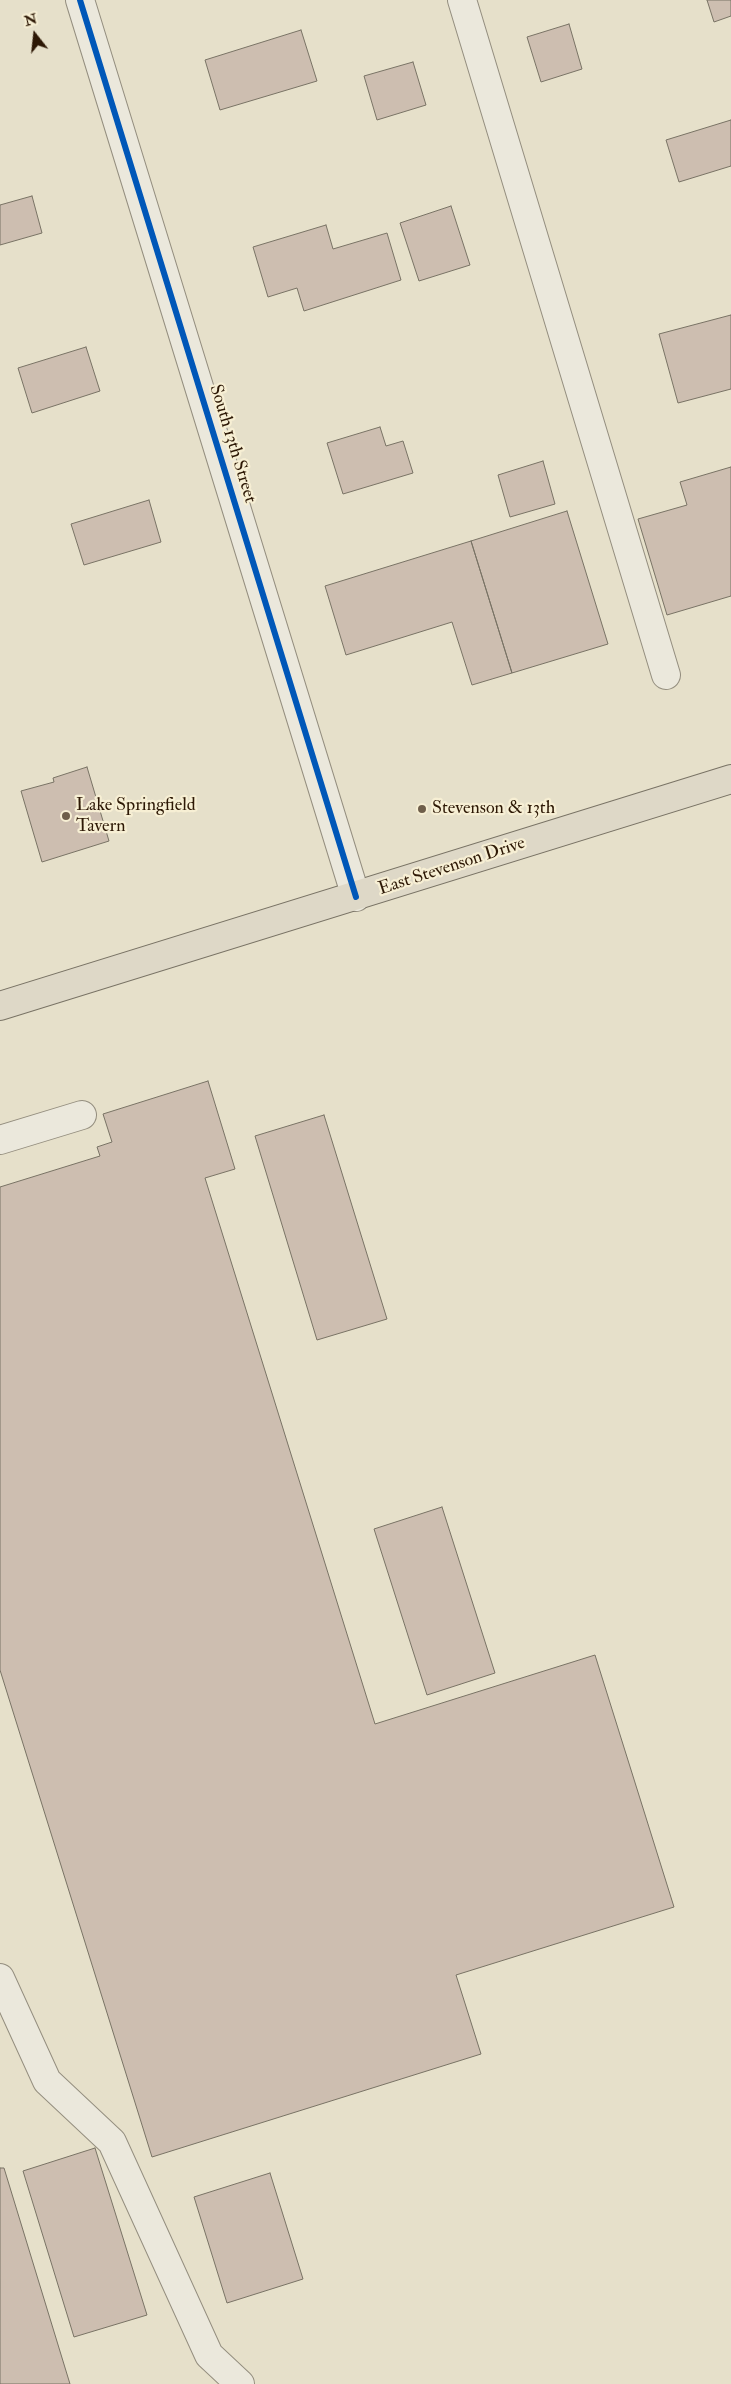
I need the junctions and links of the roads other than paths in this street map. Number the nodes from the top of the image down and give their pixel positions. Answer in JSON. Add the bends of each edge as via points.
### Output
{"nodes":[{"id":1,"x":80,"y":0,"type":"edge"},
{"id":2,"x":462,"y":0,"type":"edge"},
{"id":3,"x":666,"y":675,"type":"dead end"},
{"id":4,"x":731,"y":779,"type":"edge"},
{"id":5,"x":356,"y":897,"type":"junction"},
{"id":6,"x":0,"y":1006,"type":"edge"},
{"id":7,"x":82,"y":1115,"type":"dead end"},
{"id":8,"x":0,"y":1140,"type":"edge"},
{"id":9,"x":0,"y":1978,"type":"edge"},
{"id":10,"x":240,"y":2384,"type":"edge"}],
"edges":[{"from":1,"to":5,"type":"street","name":"South 13th Street"},
{"from":2,"to":3,"type":"street"},
{"from":4,"to":5,"type":"main road","name":"East Stevenson Drive"},
{"from":5,"to":6,"type":"main road","name":"East Stevenson Drive"},
{"from":7,"to":8,"type":"street"},
{"from":9,"to":10,"type":"street","via":[[47,2081],[112,2142],[209,2355]]}]}
